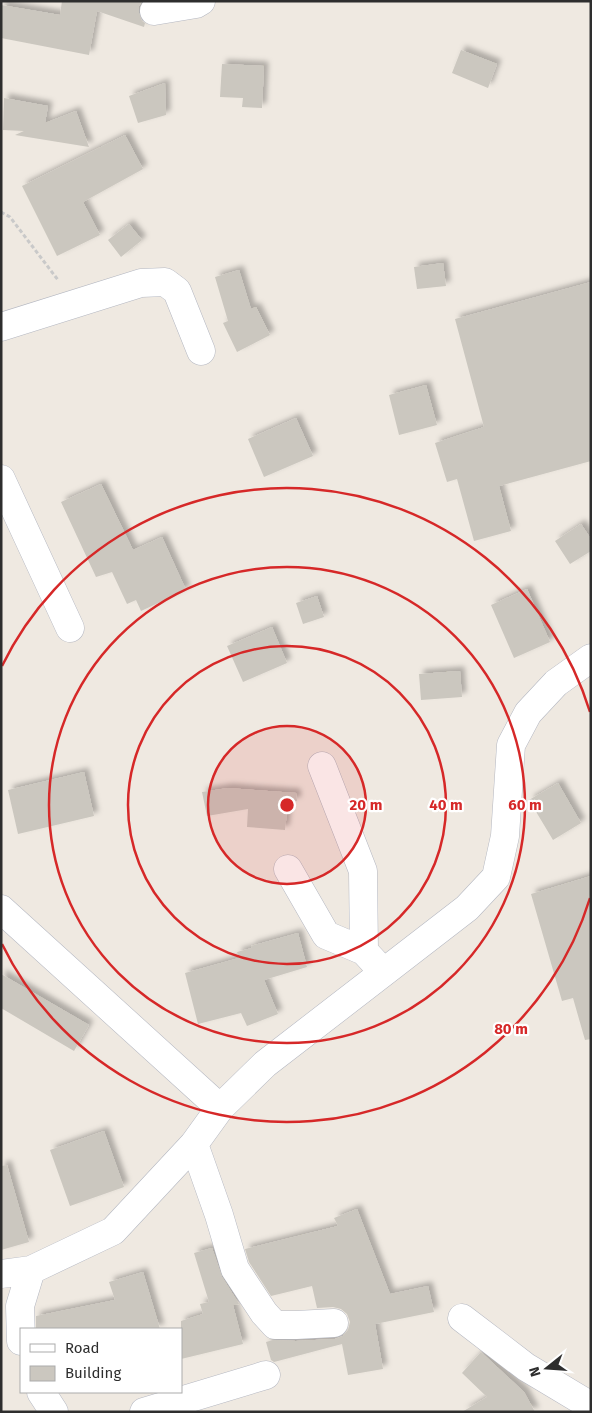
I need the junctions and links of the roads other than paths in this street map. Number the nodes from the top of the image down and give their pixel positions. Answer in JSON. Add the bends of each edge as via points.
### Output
{"nodes":[{"id":1,"x":201,"y":1,"type":"edge"},
{"id":2,"x":154,"y":11,"type":"dead end"},
{"id":3,"x":1,"y":327,"type":"edge"},
{"id":4,"x":201,"y":350,"type":"dead end"},
{"id":5,"x":1,"y":479,"type":"edge"},
{"id":6,"x":70,"y":628,"type":"dead end"},
{"id":7,"x":591,"y":658,"type":"edge"},
{"id":8,"x":322,"y":766,"type":"dead end"},
{"id":9,"x":288,"y":869,"type":"dead end"},
{"id":10,"x":1,"y":909,"type":"edge"},
{"id":11,"x":364,"y":951,"type":"junction"},
{"id":12,"x":383,"y":972,"type":"junction"},
{"id":13,"x":220,"y":1108,"type":"junction"},
{"id":14,"x":194,"y":1144,"type":"junction"},
{"id":15,"x":31,"y":1270,"type":"junction"},
{"id":16,"x":1,"y":1274,"type":"edge"},
{"id":17,"x":462,"y":1318,"type":"dead end"},
{"id":18,"x":334,"y":1323,"type":"dead end"},
{"id":19,"x":21,"y":1328,"type":"edge"},
{"id":20,"x":266,"y":1375,"type":"dead end"},
{"id":21,"x":42,"y":1393,"type":"edge"},
{"id":22,"x":591,"y":1406,"type":"edge"},
{"id":23,"x":54,"y":1412,"type":"edge"},
{"id":24,"x":144,"y":1412,"type":"edge"}],
"edges":[{"from":1,"to":2,"type":"street"},
{"from":3,"to":4,"type":"street","via":[[140,283],[165,282],[177,291]]},
{"from":5,"to":6,"type":"street"},
{"from":7,"to":12,"type":"street","via":[[556,683],[528,713],[511,745],[505,836],[496,877],[467,908]]},
{"from":8,"to":11,"type":"street","via":[[363,871]]},
{"from":9,"to":11,"type":"street","via":[[326,935]]},
{"from":10,"to":13,"type":"street"},
{"from":11,"to":12,"type":"street"},
{"from":12,"to":13,"type":"street","via":[[265,1064]]},
{"from":13,"to":14,"type":"street"},
{"from":14,"to":15,"type":"street","via":[[113,1230]]},
{"from":14,"to":18,"type":"street","via":[[235,1269],[264,1313],[275,1325]]},
{"from":15,"to":16,"type":"street"},
{"from":15,"to":19,"type":"street","via":[[20,1306]]},
{"from":17,"to":22,"type":"street","via":[[526,1367]]},
{"from":20,"to":24,"type":"street"},
{"from":21,"to":23,"type":"street"}]}
